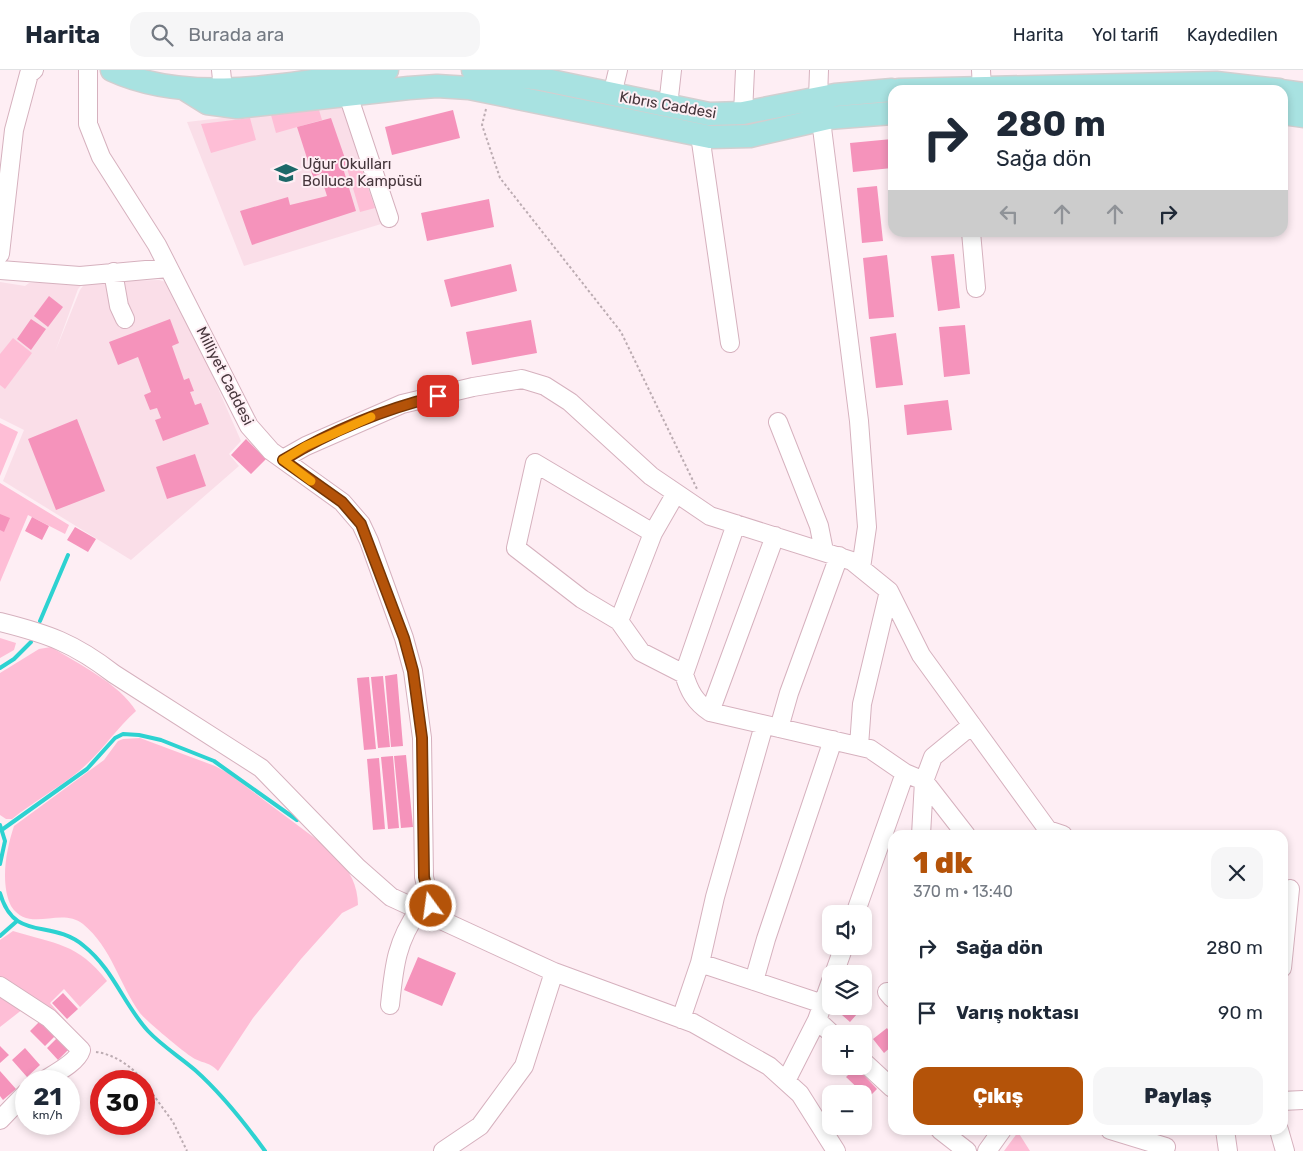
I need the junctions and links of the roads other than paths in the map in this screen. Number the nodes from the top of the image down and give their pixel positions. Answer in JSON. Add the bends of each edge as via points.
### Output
{"nodes":[{"id":1,"x":34,"y":70,"type":"edge"},
{"id":2,"x":88,"y":70,"type":"edge"},
{"id":3,"x":112,"y":70,"type":"edge"},
{"id":4,"x":388,"y":70,"type":"edge"},
{"id":5,"x":618,"y":70,"type":"edge"},
{"id":6,"x":672,"y":70,"type":"edge"},
{"id":7,"x":745,"y":70,"type":"edge"},
{"id":8,"x":819,"y":70,"type":"edge"},
{"id":9,"x":541,"y":74,"type":"edge"},
{"id":10,"x":484,"y":76,"type":"edge"},
{"id":11,"x":288,"y":77,"type":"edge"},
{"id":12,"x":1200,"y":77,"type":"edge"},
{"id":13,"x":981,"y":79,"type":"edge"},
{"id":14,"x":222,"y":80,"type":"edge"},
{"id":15,"x":349,"y":80,"type":"edge"},
{"id":16,"x":936,"y":85,"type":"edge"},
{"id":17,"x":1250,"y":85,"type":"edge"},
{"id":18,"x":183,"y":88,"type":"junction"},
{"id":19,"x":888,"y":91,"type":"edge"},
{"id":20,"x":1288,"y":91,"type":"edge"},
{"id":21,"x":612,"y":94,"type":"junction"},
{"id":22,"x":1303,"y":94,"type":"edge"},
{"id":23,"x":668,"y":106,"type":"junction"},
{"id":24,"x":819,"y":109,"type":"junction"},
{"id":25,"x":743,"y":113,"type":"junction"},
{"id":26,"x":888,"y":113,"type":"edge"},
{"id":27,"x":1288,"y":113,"type":"edge"},
{"id":28,"x":1303,"y":116,"type":"edge"},
{"id":29,"x":700,"y":135,"type":"junction"},
{"id":30,"x":389,"y":218,"type":"dead end"},
{"id":31,"x":971,"y":237,"type":"edge"},
{"id":32,"x":0,"y":254,"type":"edge"},
{"id":33,"x":168,"y":268,"type":"junction"},
{"id":34,"x":0,"y":270,"type":"edge"},
{"id":35,"x":113,"y":272,"type":"junction"},
{"id":36,"x":976,"y":288,"type":"dead end"},
{"id":37,"x":125,"y":319,"type":"dead end"},
{"id":38,"x":730,"y":343,"type":"dead end"},
{"id":39,"x":778,"y":422,"type":"dead end"},
{"id":40,"x":283,"y":460,"type":"junction"},
{"id":41,"x":676,"y":493,"type":"junction"},
{"id":42,"x":736,"y":524,"type":"junction"},
{"id":43,"x":654,"y":533,"type":"junction"},
{"id":44,"x":775,"y":536,"type":"junction"},
{"id":45,"x":831,"y":553,"type":"junction"},
{"id":46,"x":862,"y":568,"type":"junction"},
{"id":47,"x":889,"y":591,"type":"junction"},
{"id":48,"x":618,"y":621,"type":"junction"},
{"id":49,"x":0,"y":622,"type":"edge"},
{"id":50,"x":684,"y":674,"type":"junction"},
{"id":51,"x":710,"y":712,"type":"junction"},
{"id":52,"x":972,"y":725,"type":"junction"},
{"id":53,"x":772,"y":726,"type":"junction"},
{"id":54,"x":833,"y":740,"type":"junction"},
{"id":55,"x":859,"y":746,"type":"junction"},
{"id":56,"x":905,"y":773,"type":"junction"},
{"id":57,"x":924,"y":781,"type":"junction"},
{"id":58,"x":921,"y":830,"type":"edge"},
{"id":59,"x":962,"y":830,"type":"edge"},
{"id":60,"x":1049,"y":830,"type":"edge"},
{"id":61,"x":1292,"y":889,"type":"edge"},
{"id":62,"x":858,"y":905,"type":"edge"},
{"id":63,"x":419,"y":910,"type":"junction"},
{"id":64,"x":438,"y":919,"type":"junction"},
{"id":65,"x":1288,"y":921,"type":"edge"},
{"id":66,"x":700,"y":963,"type":"junction"},
{"id":67,"x":554,"y":972,"type":"junction"},
{"id":68,"x":754,"y":981,"type":"junction"},
{"id":69,"x":0,"y":986,"type":"edge"},
{"id":70,"x":390,"y":1005,"type":"dead end"},
{"id":71,"x":822,"y":1006,"type":"edge"},
{"id":72,"x":820,"y":1012,"type":"junction"},
{"id":73,"x":681,"y":1019,"type":"junction"},
{"id":74,"x":827,"y":1025,"type":"edge"},
{"id":75,"x":872,"y":1069,"type":"edge"},
{"id":76,"x":59,"y":1070,"type":"edge"},
{"id":77,"x":786,"y":1082,"type":"junction"},
{"id":78,"x":888,"y":1084,"type":"edge"},
{"id":79,"x":1303,"y":1100,"type":"edge"},
{"id":80,"x":1288,"y":1101,"type":"edge"},
{"id":81,"x":15,"y":1104,"type":"edge"},
{"id":82,"x":0,"y":1120,"type":"edge"},
{"id":83,"x":946,"y":1135,"type":"edge"},
{"id":84,"x":998,"y":1135,"type":"edge"},
{"id":85,"x":1132,"y":1135,"type":"edge"},
{"id":86,"x":1225,"y":1135,"type":"edge"},
{"id":87,"x":1280,"y":1135,"type":"edge"},
{"id":88,"x":1166,"y":1143,"type":"edge"},
{"id":89,"x":443,"y":1151,"type":"edge"},
{"id":90,"x":836,"y":1151,"type":"edge"},
{"id":91,"x":966,"y":1151,"type":"edge"},
{"id":92,"x":987,"y":1151,"type":"edge"},
{"id":93,"x":1228,"y":1151,"type":"edge"},
{"id":94,"x":1285,"y":1151,"type":"edge"}],
"edges":[{"from":1,"to":32,"type":"street","via":[[29,74],[14,130]]},
{"from":2,"to":33,"type":"street","name":"Milliyet Caddesi","via":[[87,112],[93,138],[101,157]]},
{"from":3,"to":18,"type":"main road","via":[[145,81]]},
{"from":4,"to":15,"type":"main road"},
{"from":5,"to":21,"type":"street"},
{"from":6,"to":23,"type":"street"},
{"from":7,"to":25,"type":"street"},
{"from":8,"to":24,"type":"street"},
{"from":9,"to":10,"type":"main road","name":"Kıbrıs Caddesi"},
{"from":9,"to":21,"type":"main road","name":"Kıbrıs Caddesi"},
{"from":10,"to":15,"type":"main road","via":[[437,86]]},
{"from":10,"to":29,"type":"main road"},
{"from":11,"to":14,"type":"main road"},
{"from":11,"to":15,"type":"main road"},
{"from":12,"to":13,"type":"main road"},
{"from":12,"to":17,"type":"main road"},
{"from":13,"to":16,"type":"main road"},
{"from":14,"to":18,"type":"main road"},
{"from":15,"to":18,"type":"main road","via":[[244,106],[222,107],[206,103]]},
{"from":15,"to":30,"type":"street"},
{"from":19,"to":24,"type":"main road","name":"Kıbrıs Caddesi"},
{"from":20,"to":22,"type":"main road"},
{"from":21,"to":23,"type":"main road","name":"Kıbrıs Caddesi"},
{"from":23,"to":25,"type":"main road","name":"Kıbrıs Caddesi","via":[[709,114]]},
{"from":24,"to":25,"type":"main road","name":"Kıbrıs Caddesi"},
{"from":24,"to":26,"type":"main road","via":[[846,116]]},
{"from":24,"to":29,"type":"main road","via":[[750,136]]},
{"from":24,"to":46,"type":"street","via":[[859,421],[867,528]]},
{"from":27,"to":28,"type":"main road"},
{"from":29,"to":38,"type":"street"},
{"from":31,"to":36,"type":"street"},
{"from":33,"to":35,"type":"street"},
{"from":33,"to":40,"type":"street","name":"Milliyet Caddesi","via":[[249,426],[260,441]]},
{"from":34,"to":35,"type":"street","via":[[80,276]]},
{"from":35,"to":37,"type":"street"},
{"from":39,"to":45,"type":"street"},
{"from":40,"to":41,"type":"street","via":[[306,446],[402,404],[522,379],[545,386],[570,402],[651,476]]},
{"from":40,"to":64,"type":"street","name":"Milliyet Caddesi","via":[[342,502],[361,524],[404,638],[413,671],[422,738],[424,877],[431,906]]},
{"from":41,"to":42,"type":"street","via":[[710,516]]},
{"from":41,"to":43,"type":"street"},
{"from":42,"to":44,"type":"street"},
{"from":42,"to":50,"type":"street"},
{"from":43,"to":48,"type":"street"},
{"from":43,"to":48,"type":"street","via":[[535,463],[516,548],[582,599]]},
{"from":44,"to":45,"type":"street"},
{"from":44,"to":51,"type":"street"},
{"from":45,"to":46,"type":"street","via":[[852,560]]},
{"from":45,"to":53,"type":"street","via":[[789,693]]},
{"from":46,"to":47,"type":"street"},
{"from":47,"to":52,"type":"street","via":[[921,655]]},
{"from":47,"to":55,"type":"street","via":[[862,704]]},
{"from":48,"to":50,"type":"street","via":[[641,652]]},
{"from":49,"to":63,"type":"street","via":[[60,639],[261,768],[357,867],[391,897]]},
{"from":50,"to":51,"type":"street","via":[[697,704]]},
{"from":51,"to":53,"type":"street"},
{"from":52,"to":57,"type":"street","via":[[932,757]]},
{"from":52,"to":60,"type":"street"},
{"from":53,"to":54,"type":"street"},
{"from":53,"to":66,"type":"street","via":[[715,897]]},
{"from":54,"to":55,"type":"street"},
{"from":54,"to":68,"type":"street"},
{"from":55,"to":56,"type":"street","via":[[870,749]]},
{"from":56,"to":57,"type":"street"},
{"from":56,"to":62,"type":"street"},
{"from":57,"to":58,"type":"street"},
{"from":57,"to":59,"type":"street"},
{"from":61,"to":65,"type":"street"},
{"from":63,"to":64,"type":"street"},
{"from":63,"to":70,"type":"street","via":[[406,929],[395,961]]},
{"from":64,"to":67,"type":"street"},
{"from":66,"to":68,"type":"street"},
{"from":66,"to":73,"type":"street"},
{"from":67,"to":73,"type":"street"},
{"from":67,"to":89,"type":"street","via":[[524,1066],[480,1126]]},
{"from":68,"to":72,"type":"street"},
{"from":69,"to":76,"type":"street","via":[[49,1018],[81,1050]]},
{"from":71,"to":72,"type":"street"},
{"from":72,"to":74,"type":"street"},
{"from":72,"to":77,"type":"street"},
{"from":73,"to":77,"type":"street","via":[[694,1023],[769,1066]]},
{"from":75,"to":78,"type":"street"},
{"from":77,"to":90,"type":"street","via":[[800,1094]]},
{"from":79,"to":80,"type":"street"},
{"from":81,"to":82,"type":"street"},
{"from":83,"to":91,"type":"street"},
{"from":84,"to":92,"type":"street"},
{"from":85,"to":88,"type":"street"},
{"from":86,"to":93,"type":"street"},
{"from":87,"to":94,"type":"street"}]}
